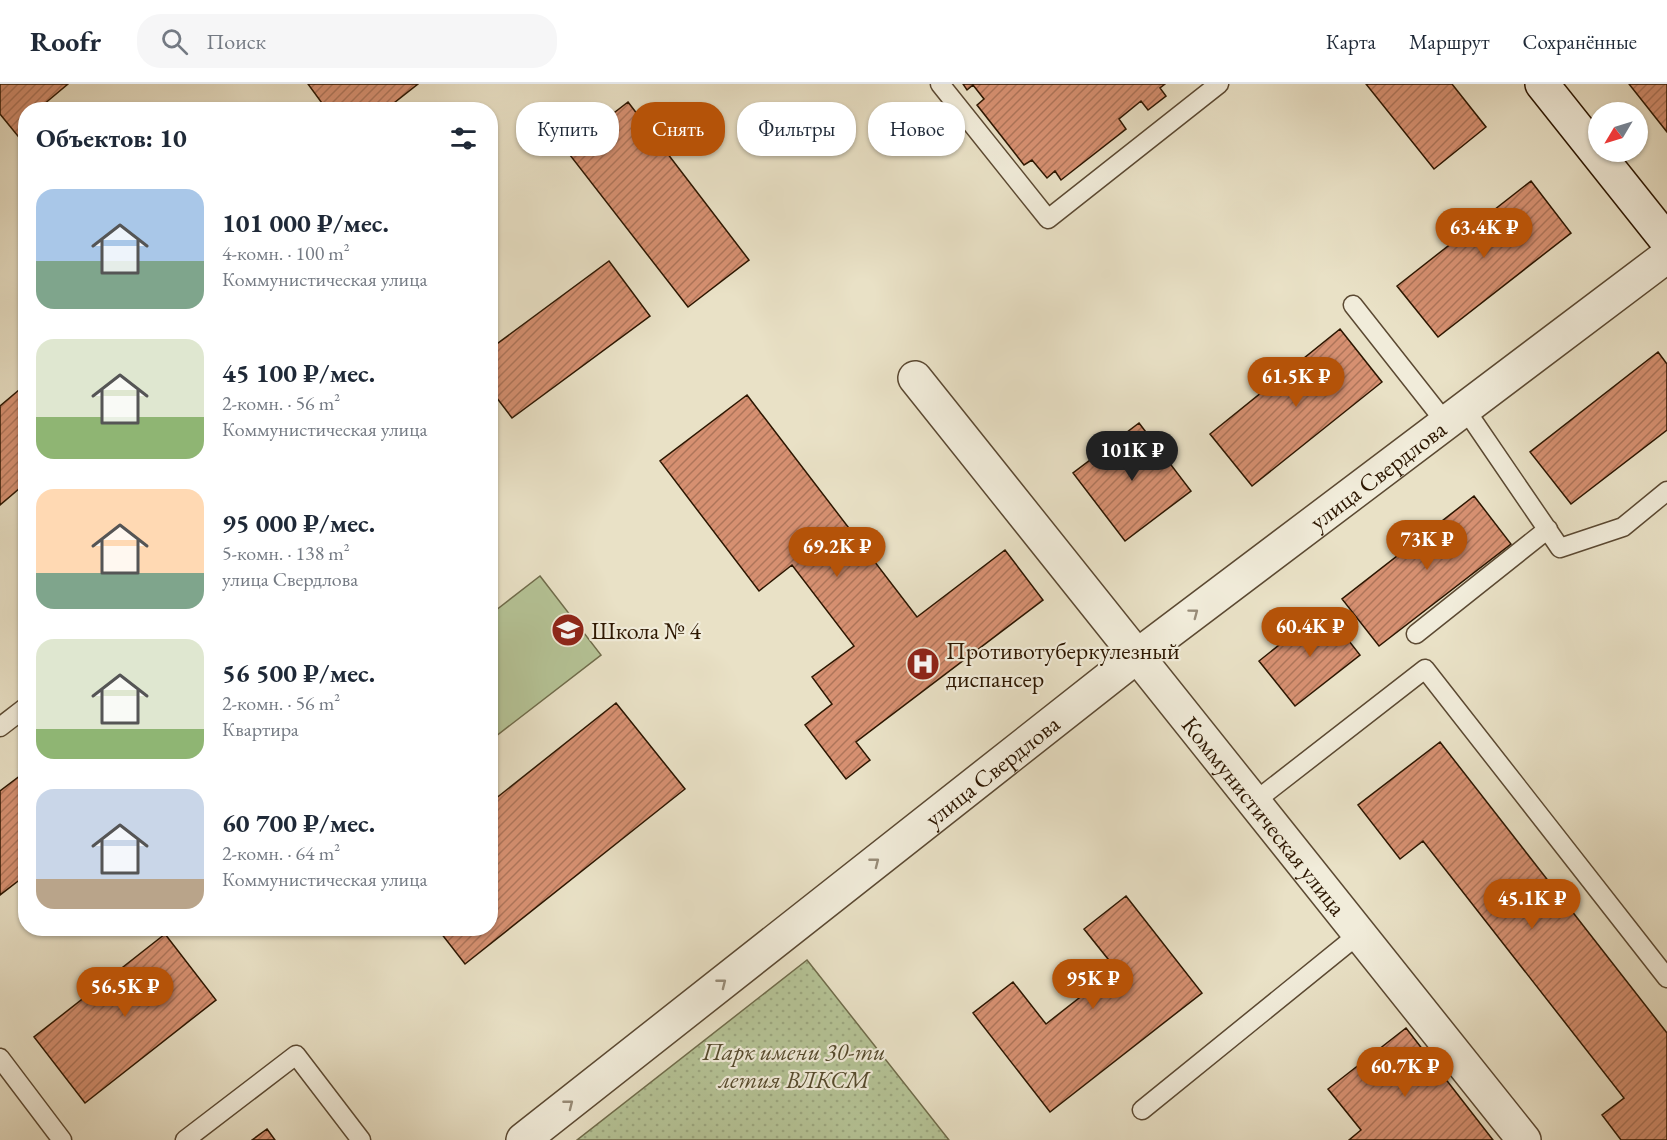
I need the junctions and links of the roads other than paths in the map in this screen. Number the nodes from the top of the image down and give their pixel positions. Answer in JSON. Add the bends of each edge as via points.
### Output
{"nodes":[{"id":1,"x":940,"y":84,"type":"edge"},
{"id":2,"x":1219,"y":84,"type":"edge"},
{"id":3,"x":1542,"y":84,"type":"edge"},
{"id":4,"x":1667,"y":241,"type":"edge"},
{"id":5,"x":1667,"y":256,"type":"edge"},
{"id":6,"x":1353,"y":305,"type":"dead end"},
{"id":7,"x":915,"y":378,"type":"dead end"},
{"id":8,"x":1455,"y":416,"type":"junction"},
{"id":9,"x":1667,"y":492,"type":"edge"},
{"id":10,"x":1548,"y":530,"type":"junction"},
{"id":11,"x":1416,"y":634,"type":"dead end"},
{"id":12,"x":1137,"y":656,"type":"junction"},
{"id":13,"x":18,"y":713,"type":"edge"},
{"id":14,"x":0,"y":727,"type":"edge"},
{"id":15,"x":1254,"y":802,"type":"junction"},
{"id":16,"x":1359,"y":934,"type":"junction"},
{"id":17,"x":1667,"y":978,"type":"edge"},
{"id":18,"x":0,"y":1058,"type":"edge"},
{"id":19,"x":1142,"y":1110,"type":"dead end"},
{"id":20,"x":62,"y":1140,"type":"edge"},
{"id":21,"x":185,"y":1140,"type":"edge"},
{"id":22,"x":361,"y":1140,"type":"edge"},
{"id":23,"x":523,"y":1140,"type":"edge"},
{"id":24,"x":1524,"y":1140,"type":"edge"}],
"edges":[{"from":1,"to":2,"type":"lane","via":[[1048,219]]},
{"from":3,"to":4,"type":"street"},
{"from":5,"to":8,"type":"street","name":"улица Свердлова"},
{"from":6,"to":8,"type":"lane"},
{"from":7,"to":12,"type":"street","name":"Коммунистическая улица"},
{"from":8,"to":10,"type":"lane"},
{"from":12,"to":8,"type":"street","name":"улица Свердлова","one_way":true},
{"from":9,"to":10,"type":"lane","via":[[1623,527],[1560,548]]},
{"from":10,"to":11,"type":"lane"},
{"from":12,"to":15,"type":"street","name":"Коммунистическая улица"},
{"from":23,"to":12,"type":"street","name":"улица Свердлова","one_way":true},
{"from":13,"to":14,"type":"lane"},
{"from":15,"to":16,"type":"street","name":"Коммунистическая улица"},
{"from":15,"to":17,"type":"lane","via":[[1425,669]]},
{"from":16,"to":19,"type":"lane"},
{"from":16,"to":24,"type":"street","name":"Коммунистическая улица"},
{"from":18,"to":20,"type":"lane"},
{"from":21,"to":22,"type":"lane","via":[[296,1055]]}]}
